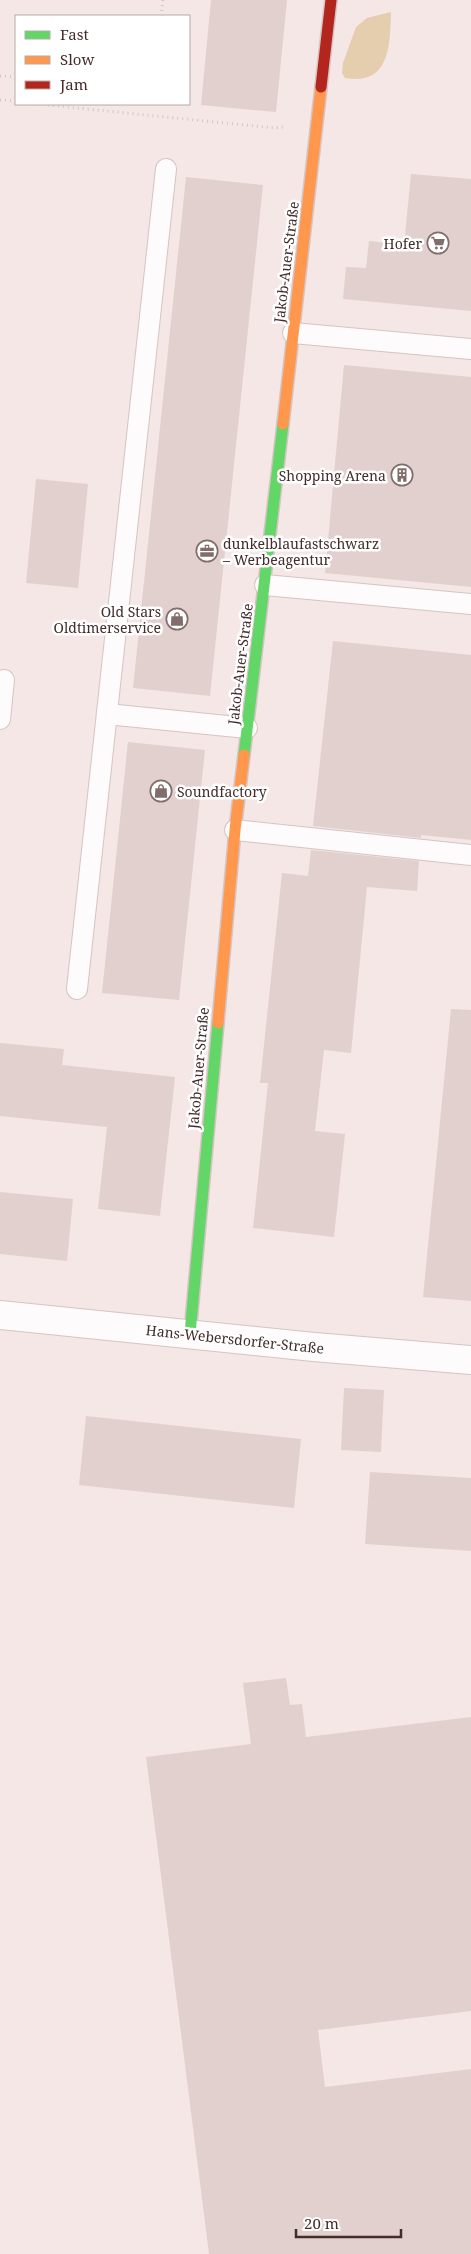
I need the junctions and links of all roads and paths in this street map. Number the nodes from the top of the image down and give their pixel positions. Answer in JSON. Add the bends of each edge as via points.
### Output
{"nodes":[{"id":1,"x":163,"y":0,"type":"edge"},
{"id":2,"x":331,"y":0,"type":"edge"},
{"id":3,"x":162,"y":15,"type":"edge"},
{"id":4,"x":0,"y":76,"type":"edge"},
{"id":5,"x":15,"y":77,"type":"edge"},
{"id":6,"x":0,"y":100,"type":"edge"},
{"id":7,"x":15,"y":102,"type":"edge"},
{"id":8,"x":48,"y":105,"type":"edge"},
{"id":9,"x":317,"y":120,"type":"junction"},
{"id":10,"x":166,"y":169,"type":"dead end"},
{"id":11,"x":293,"y":333,"type":"junction"},
{"id":12,"x":471,"y":349,"type":"edge"},
{"id":13,"x":265,"y":585,"type":"junction"},
{"id":14,"x":471,"y":604,"type":"edge"},
{"id":15,"x":4,"y":680,"type":"dead end"},
{"id":16,"x":107,"y":714,"type":"junction"},
{"id":17,"x":0,"y":719,"type":"edge"},
{"id":18,"x":247,"y":728,"type":"junction"},
{"id":19,"x":235,"y":830,"type":"junction"},
{"id":20,"x":471,"y":855,"type":"edge"},
{"id":21,"x":77,"y":989,"type":"dead end"},
{"id":22,"x":0,"y":1315,"type":"edge"},
{"id":23,"x":190,"y":1334,"type":"junction"},
{"id":24,"x":471,"y":1360,"type":"edge"}],
"edges":[{"from":1,"to":3,"type":"path"},
{"from":2,"to":9,"type":"street","name":"Jakob-Auer-Straße"},
{"from":4,"to":5,"type":"path"},
{"from":6,"to":7,"type":"path"},
{"from":8,"to":9,"type":"path","via":[[274,128]]},
{"from":9,"to":11,"type":"street","name":"Jakob-Auer-Straße"},
{"from":10,"to":16,"type":"lane"},
{"from":11,"to":12,"type":"lane"},
{"from":11,"to":13,"type":"street","name":"Jakob-Auer-Straße"},
{"from":13,"to":14,"type":"lane"},
{"from":13,"to":18,"type":"street","name":"Jakob-Auer-Straße"},
{"from":15,"to":17,"type":"lane"},
{"from":16,"to":18,"type":"lane"},
{"from":16,"to":21,"type":"lane"},
{"from":18,"to":19,"type":"street","name":"Jakob-Auer-Straße"},
{"from":19,"to":20,"type":"lane"},
{"from":19,"to":23,"type":"street","name":"Jakob-Auer-Straße"},
{"from":22,"to":23,"type":"street","name":"Hans-Webersdorfer-Straße"},
{"from":23,"to":24,"type":"street","name":"Hans-Webersdorfer-Straße"}]}
